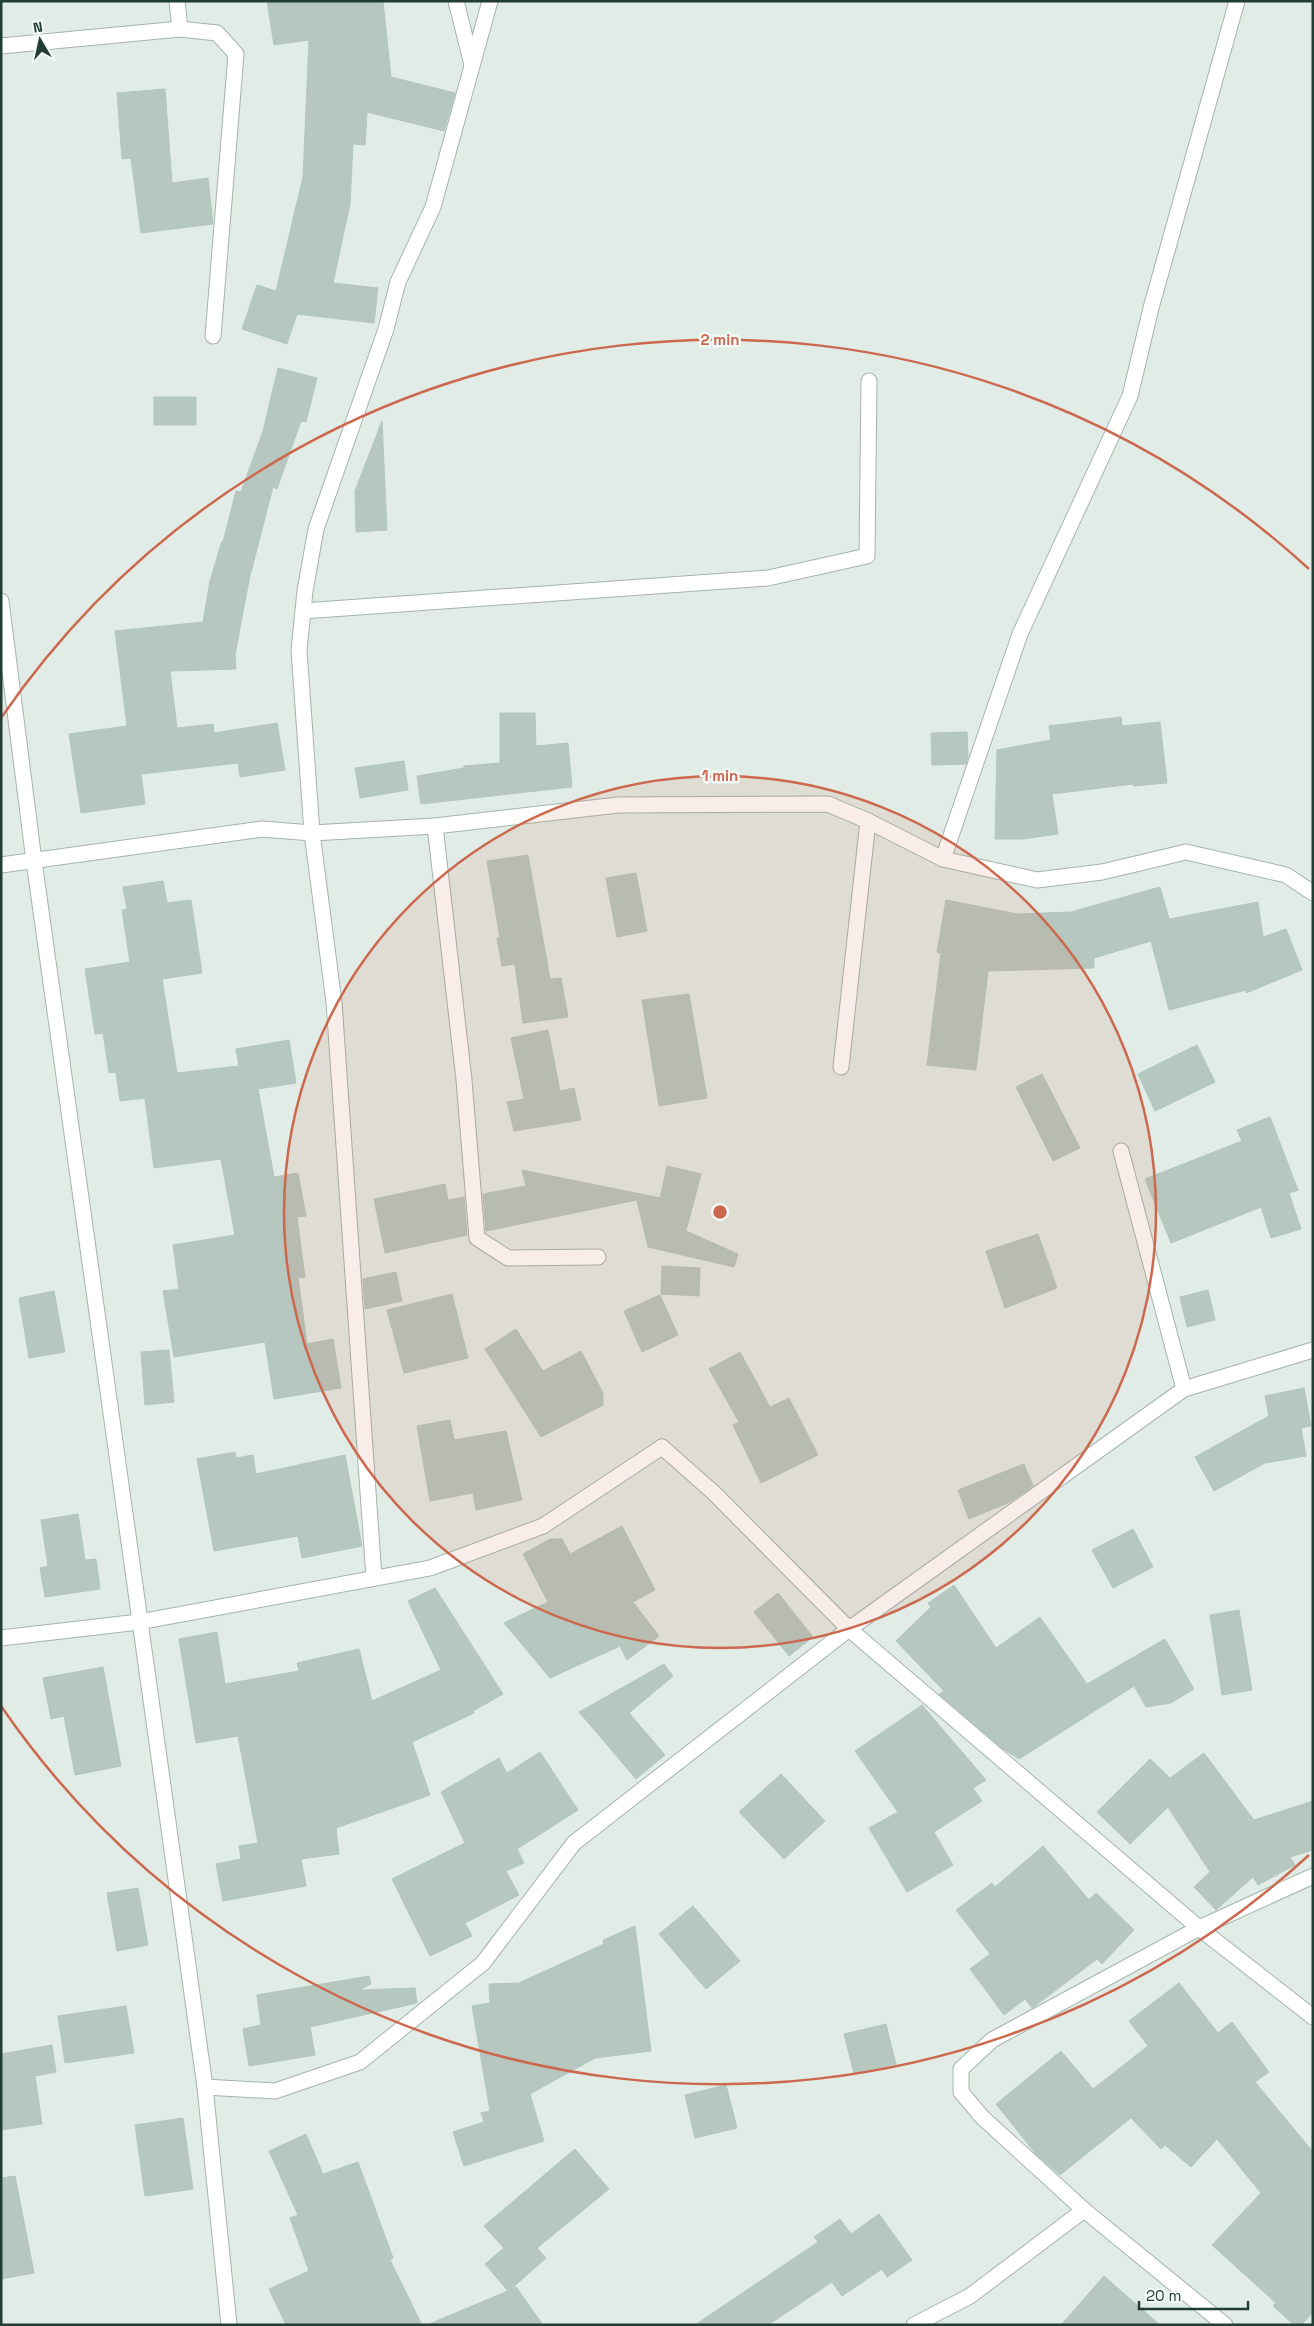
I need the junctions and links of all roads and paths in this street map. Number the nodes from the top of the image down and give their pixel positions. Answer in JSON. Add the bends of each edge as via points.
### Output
{"nodes":[{"id":1,"x":177,"y":1,"type":"edge"},
{"id":2,"x":456,"y":1,"type":"edge"},
{"id":3,"x":490,"y":1,"type":"edge"},
{"id":4,"x":1237,"y":1,"type":"edge"},
{"id":5,"x":180,"y":29,"type":"junction"},
{"id":6,"x":1,"y":46,"type":"edge"},
{"id":7,"x":472,"y":66,"type":"junction"},
{"id":8,"x":213,"y":336,"type":"dead end"},
{"id":9,"x":869,"y":381,"type":"dead end"},
{"id":10,"x":1,"y":601,"type":"edge"},
{"id":11,"x":303,"y":611,"type":"junction"},
{"id":12,"x":868,"y":822,"type":"junction"},
{"id":13,"x":436,"y":826,"type":"junction"},
{"id":14,"x":312,"y":832,"type":"junction"},
{"id":15,"x":943,"y":859,"type":"junction"},
{"id":16,"x":34,"y":861,"type":"junction"},
{"id":17,"x":1,"y":865,"type":"edge"},
{"id":18,"x":1313,"y":893,"type":"edge"},
{"id":19,"x":841,"y":1067,"type":"dead end"},
{"id":20,"x":1121,"y":1151,"type":"dead end"},
{"id":21,"x":598,"y":1257,"type":"dead end"},
{"id":22,"x":1313,"y":1350,"type":"edge"},
{"id":23,"x":1184,"y":1389,"type":"junction"},
{"id":24,"x":374,"y":1578,"type":"junction"},
{"id":25,"x":139,"y":1622,"type":"junction"},
{"id":26,"x":849,"y":1629,"type":"junction"},
{"id":27,"x":1,"y":1638,"type":"edge"},
{"id":28,"x":1313,"y":1876,"type":"edge"},
{"id":29,"x":1199,"y":1928,"type":"junction"},
{"id":30,"x":1313,"y":2017,"type":"edge"},
{"id":31,"x":205,"y":2087,"type":"junction"},
{"id":32,"x":1084,"y":2210,"type":"junction"},
{"id":33,"x":229,"y":2325,"type":"edge"},
{"id":34,"x":914,"y":2325,"type":"edge"},
{"id":35,"x":1225,"y":2325,"type":"edge"}],
"edges":[{"from":1,"to":5,"type":"street"},
{"from":2,"to":7,"type":"street"},
{"from":3,"to":7,"type":"street"},
{"from":4,"to":15,"type":"street","via":[[1150,308],[1130,396],[1020,634]]},
{"from":5,"to":6,"type":"street"},
{"from":5,"to":8,"type":"street","via":[[217,33],[236,54]]},
{"from":7,"to":11,"type":"street","via":[[433,207],[398,282],[386,329],[316,529]]},
{"from":9,"to":11,"type":"street","via":[[867,556],[768,578]]},
{"from":10,"to":16,"type":"street"},
{"from":11,"to":14,"type":"street","via":[[299,650]]},
{"from":12,"to":13,"type":"street","via":[[828,804],[657,805],[618,806]]},
{"from":12,"to":15,"type":"street"},
{"from":12,"to":19,"type":"street"},
{"from":13,"to":14,"type":"street"},
{"from":13,"to":21,"type":"street","via":[[464,1080],[477,1238],[508,1258]]},
{"from":14,"to":16,"type":"street","via":[[262,830]]},
{"from":14,"to":24,"type":"street","via":[[334,1002]]},
{"from":15,"to":18,"type":"street","via":[[1037,880],[1102,872],[1186,852],[1286,875]]},
{"from":16,"to":17,"type":"street"},
{"from":16,"to":25,"type":"street"},
{"from":20,"to":23,"type":"street"},
{"from":22,"to":23,"type":"street"},
{"from":23,"to":26,"type":"street"},
{"from":24,"to":25,"type":"street"},
{"from":24,"to":26,"type":"street","via":[[430,1568],[543,1526],[662,1447],[714,1493]]},
{"from":25,"to":27,"type":"street"},
{"from":25,"to":31,"type":"street"},
{"from":26,"to":29,"type":"street"},
{"from":26,"to":31,"type":"street","via":[[574,1843],[483,1963],[360,2062],[275,2091]]},
{"from":28,"to":29,"type":"street"},
{"from":29,"to":30,"type":"street"},
{"from":29,"to":32,"type":"street","via":[[992,2040],[961,2069],[961,2092],[982,2117]]},
{"from":31,"to":33,"type":"street"},
{"from":32,"to":34,"type":"street","via":[[970,2296]]},
{"from":32,"to":35,"type":"street"}]}
